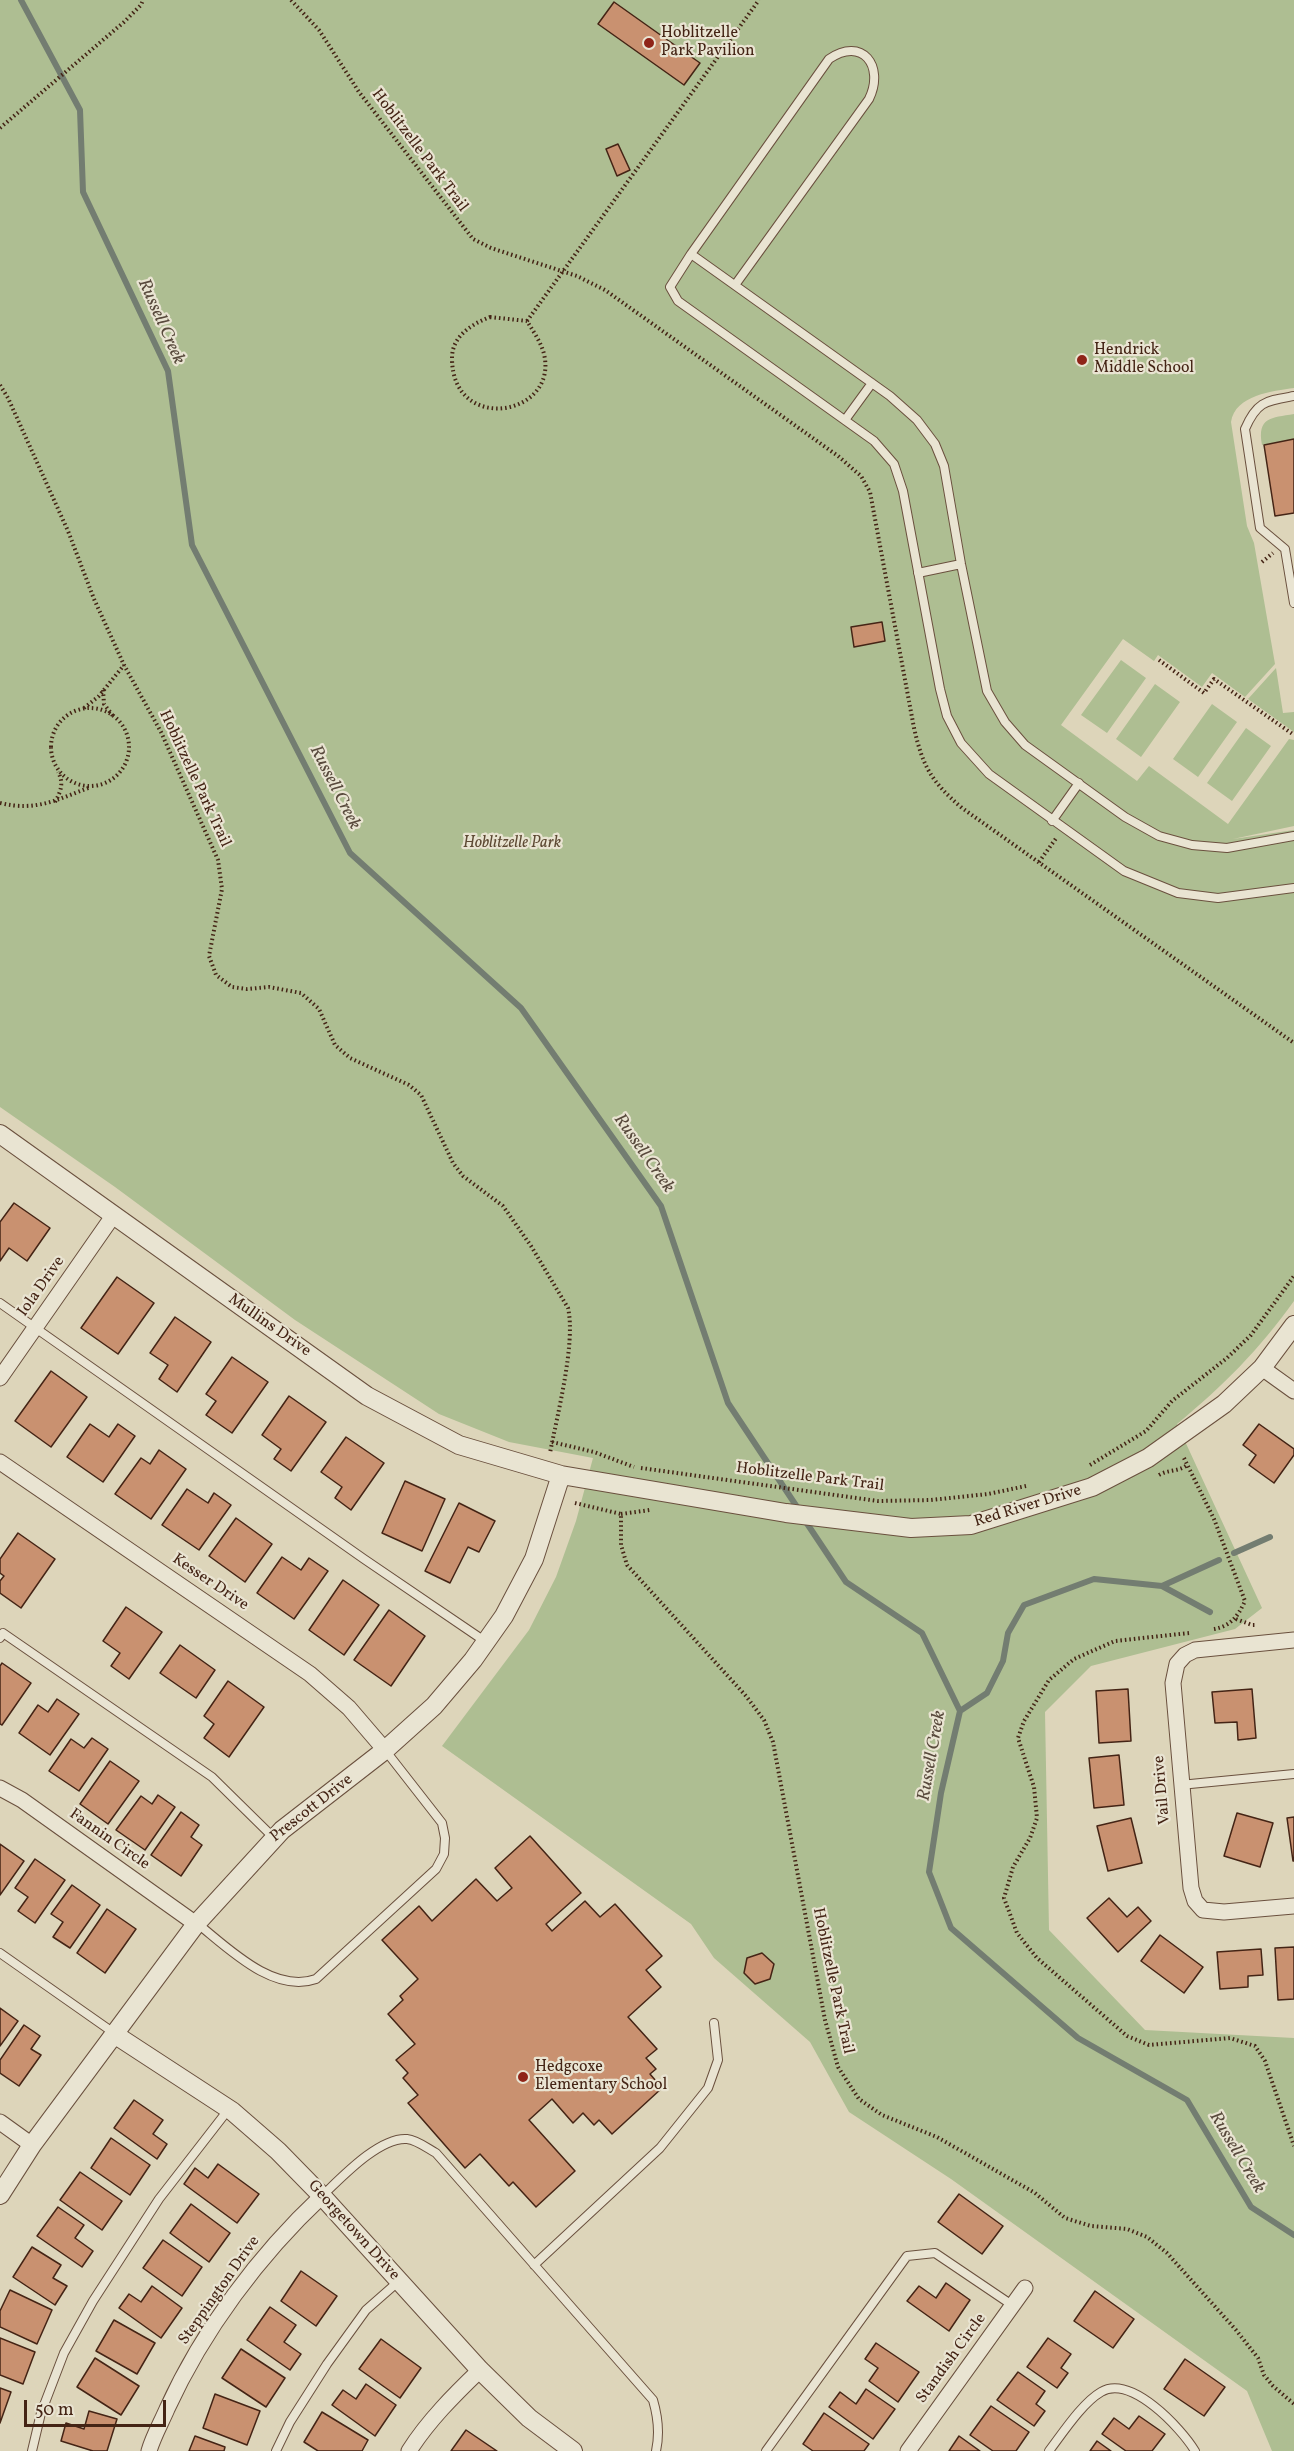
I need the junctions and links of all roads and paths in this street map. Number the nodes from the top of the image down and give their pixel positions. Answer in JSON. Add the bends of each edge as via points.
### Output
{"nodes":[{"id":1,"x":142,"y":0,"type":"edge"},
{"id":2,"x":291,"y":0,"type":"edge"},
{"id":3,"x":759,"y":0,"type":"edge"},
{"id":4,"x":0,"y":128,"type":"edge"},
{"id":5,"x":691,"y":254,"type":"junction"},
{"id":6,"x":563,"y":272,"type":"junction"},
{"id":7,"x":735,"y":285,"type":"junction"},
{"id":8,"x":527,"y":321,"type":"junction"},
{"id":9,"x":872,"y":383,"type":"junction"},
{"id":10,"x":0,"y":385,"type":"edge"},
{"id":11,"x":1294,"y":396,"type":"edge"},
{"id":12,"x":845,"y":420,"type":"junction"},
{"id":13,"x":961,"y":564,"type":"junction"},
{"id":14,"x":918,"y":573,"type":"junction"},
{"id":15,"x":1294,"y":603,"type":"edge"},
{"id":16,"x":1159,"y":660,"type":"dead end"},
{"id":17,"x":124,"y":664,"type":"junction"},
{"id":18,"x":103,"y":690,"type":"junction"},
{"id":19,"x":83,"y":709,"type":"junction"},
{"id":20,"x":113,"y":716,"type":"junction"},
{"id":21,"x":1294,"y":735,"type":"edge"},
{"id":22,"x":57,"y":770,"type":"junction"},
{"id":23,"x":1078,"y":783,"type":"junction"},
{"id":24,"x":92,"y":787,"type":"junction"},
{"id":25,"x":55,"y":802,"type":"junction"},
{"id":26,"x":0,"y":803,"type":"edge"},
{"id":27,"x":1052,"y":821,"type":"junction"},
{"id":28,"x":1063,"y":829,"type":"junction"},
{"id":29,"x":1294,"y":836,"type":"edge"},
{"id":30,"x":1038,"y":862,"type":"dead end"},
{"id":31,"x":1294,"y":888,"type":"edge"},
{"id":32,"x":0,"y":1134,"type":"edge"},
{"id":33,"x":113,"y":1216,"type":"junction"},
{"id":34,"x":1294,"y":1276,"type":"edge"},
{"id":35,"x":0,"y":1303,"type":"edge"},
{"id":36,"x":1294,"y":1325,"type":"edge"},
{"id":37,"x":36,"y":1327,"type":"junction"},
{"id":38,"x":1262,"y":1368,"type":"junction"},
{"id":39,"x":0,"y":1378,"type":"edge"},
{"id":40,"x":1294,"y":1391,"type":"edge"},
{"id":41,"x":1157,"y":1418,"type":"junction"},
{"id":42,"x":1162,"y":1425,"type":"dead end"},
{"id":43,"x":552,"y":1442,"type":"junction"},
{"id":44,"x":550,"y":1453,"type":"dead end"},
{"id":45,"x":1184,"y":1458,"type":"dead end"},
{"id":46,"x":0,"y":1462,"type":"edge"},
{"id":47,"x":1086,"y":1467,"type":"dead end"},
{"id":48,"x":561,"y":1475,"type":"junction"},
{"id":49,"x":1030,"y":1486,"type":"dead end"},
{"id":50,"x":575,"y":1503,"type":"dead end"},
{"id":51,"x":654,"y":1511,"type":"dead end"},
{"id":52,"x":621,"y":1514,"type":"junction"},
{"id":53,"x":1235,"y":1618,"type":"junction"},
{"id":54,"x":1263,"y":1624,"type":"dead end"},
{"id":55,"x":1203,"y":1632,"type":"dead end"},
{"id":56,"x":1193,"y":1633,"type":"dead end"},
{"id":57,"x":1,"y":1634,"type":"edge"},
{"id":58,"x":1294,"y":1640,"type":"edge"},
{"id":59,"x":486,"y":1642,"type":"junction"},
{"id":60,"x":386,"y":1750,"type":"junction"},
{"id":61,"x":1294,"y":1774,"type":"edge"},
{"id":62,"x":1180,"y":1785,"type":"junction"},
{"id":63,"x":0,"y":1788,"type":"edge"},
{"id":64,"x":274,"y":1838,"type":"junction"},
{"id":65,"x":1294,"y":1906,"type":"edge"},
{"id":66,"x":196,"y":1923,"type":"junction"},
{"id":67,"x":0,"y":1953,"type":"edge"},
{"id":68,"x":714,"y":2023,"type":"dead end"},
{"id":69,"x":114,"y":2034,"type":"junction"},
{"id":70,"x":229,"y":2109,"type":"junction"},
{"id":71,"x":0,"y":2122,"type":"edge"},
{"id":72,"x":32,"y":2145,"type":"junction"},
{"id":73,"x":1294,"y":2146,"type":"edge"},
{"id":74,"x":0,"y":2194,"type":"edge"},
{"id":75,"x":322,"y":2196,"type":"junction"},
{"id":76,"x":534,"y":2265,"type":"junction"},
{"id":77,"x":399,"y":2281,"type":"junction"},
{"id":78,"x":1025,"y":2288,"type":"dead end"},
{"id":79,"x":1012,"y":2305,"type":"junction"},
{"id":80,"x":480,"y":2370,"type":"junction"},
{"id":81,"x":1294,"y":2404,"type":"edge"},
{"id":82,"x":562,"y":2446,"type":"edge"},
{"id":83,"x":32,"y":2451,"type":"edge"},
{"id":84,"x":149,"y":2451,"type":"edge"},
{"id":85,"x":276,"y":2451,"type":"edge"},
{"id":86,"x":409,"y":2451,"type":"edge"},
{"id":87,"x":656,"y":2451,"type":"edge"},
{"id":88,"x":766,"y":2451,"type":"edge"},
{"id":89,"x":908,"y":2451,"type":"edge"},
{"id":90,"x":1049,"y":2451,"type":"edge"},
{"id":91,"x":1195,"y":2451,"type":"edge"}],
"edges":[{"from":1,"to":4,"type":"path","via":[[124,22]]},
{"from":2,"to":6,"type":"path","name":"Hoblitzelle Park Trail","via":[[319,30],[359,92],[473,239]]},
{"from":3,"to":6,"type":"path"},
{"from":5,"to":7,"type":"lane"},
{"from":5,"to":7,"type":"lane","via":[[829,59],[840,51],[853,50],[867,57],[876,74],[869,99]]},
{"from":5,"to":12,"type":"lane","via":[[670,287],[678,301]]},
{"from":6,"to":8,"type":"path"},
{"from":7,"to":9,"type":"lane"},
{"from":8,"to":8,"type":"path","via":[[490,317],[472,324],[459,337],[452,353],[452,372],[458,389],[471,402],[488,409],[506,410],[524,403],[537,390],[544,373],[544,355]]},
{"from":9,"to":12,"type":"lane"},
{"from":9,"to":13,"type":"lane","via":[[917,420],[935,444],[944,466]]},
{"from":10,"to":17,"type":"path","name":"Hoblitzelle Park Trail"},
{"from":11,"to":15,"type":"lane","via":[[1261,404],[1245,429],[1260,528],[1285,549]]},
{"from":12,"to":14,"type":"lane","via":[[874,441],[894,464]]},
{"from":13,"to":14,"type":"lane"},
{"from":13,"to":23,"type":"lane","via":[[987,691],[1005,722],[1025,745]]},
{"from":14,"to":27,"type":"lane","via":[[940,689],[956,734],[989,774]]},
{"from":16,"to":21,"type":"path","via":[[1204,693],[1214,679]]},
{"from":17,"to":18,"type":"path"},
{"from":17,"to":43,"type":"path","name":"Hoblitzelle Park Trail","via":[[172,757],[218,860],[222,889],[209,956],[216,975],[232,987],[270,987],[301,993],[319,1009],[335,1045],[350,1058],[409,1084],[421,1095],[453,1163],[472,1184],[503,1206],[568,1308],[567,1349]]},
{"from":18,"to":19,"type":"path"},
{"from":18,"to":20,"type":"path","via":[[104,704]]},
{"from":19,"to":20,"type":"path","via":[[99,709]]},
{"from":19,"to":22,"type":"path","via":[[65,717],[53,732],[50,752]]},
{"from":20,"to":24,"type":"path","via":[[129,743],[127,759],[120,773],[107,783]]},
{"from":22,"to":24,"type":"path","via":[[73,783]]},
{"from":22,"to":25,"type":"path","via":[[62,779]]},
{"from":23,"to":27,"type":"lane"},
{"from":23,"to":29,"type":"lane","via":[[1159,836],[1192,845],[1227,848]]},
{"from":24,"to":25,"type":"path"},
{"from":25,"to":26,"type":"path","via":[[27,808]]},
{"from":27,"to":28,"type":"lane"},
{"from":28,"to":30,"type":"path"},
{"from":28,"to":31,"type":"lane","via":[[1124,871],[1178,893],[1218,898]]},
{"from":32,"to":33,"type":"street","name":"Mullins Drive"},
{"from":33,"to":37,"type":"street","name":"Iola Drive"},
{"from":33,"to":48,"type":"street","name":"Mullins Drive","via":[[367,1396],[459,1445]]},
{"from":34,"to":41,"type":"path","via":[[1251,1335]]},
{"from":35,"to":37,"type":"lane"},
{"from":36,"to":38,"type":"street","name":"Red River Drive"},
{"from":37,"to":39,"type":"street","name":"Iola Drive"},
{"from":37,"to":59,"type":"lane"},
{"from":38,"to":40,"type":"street"},
{"from":38,"to":48,"type":"street","name":"Red River Drive","via":[[1224,1404],[1148,1458],[1092,1487],[971,1525],[911,1528],[786,1513]]},
{"from":41,"to":42,"type":"path"},
{"from":41,"to":47,"type":"path","via":[[1146,1431]]},
{"from":43,"to":44,"type":"path","name":"Hoblitzelle Park Trail"},
{"from":43,"to":49,"type":"path","name":"Hoblitzelle Park Trail","via":[[631,1466],[878,1501],[931,1500]]},
{"from":45,"to":53,"type":"path","via":[[1214,1519],[1245,1601]]},
{"from":46,"to":60,"type":"street","name":"Kesser Drive","via":[[310,1674],[349,1708]]},
{"from":48,"to":59,"type":"street","name":"Prescott Drive","via":[[534,1559]]},
{"from":50,"to":52,"type":"path"},
{"from":51,"to":52,"type":"path"},
{"from":52,"to":81,"type":"path","name":"Hoblitzelle Park Trail","via":[[621,1545],[627,1564],[747,1696],[773,1742],[825,2020],[838,2067],[859,2099],[882,2115],[937,2137],[1035,2193],[1065,2218],[1091,2226],[1127,2229],[1147,2237],[1167,2253],[1236,2330],[1258,2358],[1264,2375]]},
{"from":53,"to":54,"type":"path","via":[[1252,1625]]},
{"from":53,"to":55,"type":"path","via":[[1223,1627]]},
{"from":56,"to":73,"type":"path","via":[[1115,1641],[1074,1659],[1048,1680],[1018,1738],[1034,1787],[1036,1818],[1030,1838],[1013,1867],[1004,1898],[1017,1933],[1037,1958],[1127,2036],[1149,2045],[1230,2038],[1255,2046],[1265,2061]]},
{"from":57,"to":64,"type":"lane","via":[[212,1777]]},
{"from":58,"to":62,"type":"street","name":"Vail Drive","via":[[1195,1650],[1177,1664],[1173,1683]]},
{"from":59,"to":60,"type":"street","name":"Prescott Drive","via":[[434,1706]]},
{"from":60,"to":64,"type":"street","name":"Prescott Drive"},
{"from":60,"to":66,"type":"lane","via":[[442,1823],[444,1854],[436,1869],[316,1979],[288,1983],[268,1976]]},
{"from":61,"to":62,"type":"lane"},
{"from":62,"to":65,"type":"street","name":"Vail Drive","via":[[1195,1902],[1203,1910],[1224,1912]]},
{"from":63,"to":66,"type":"street","name":"Fannin Circle"},
{"from":64,"to":66,"type":"street","name":"Prescott Drive"},
{"from":66,"to":69,"type":"street","name":"Prescott Drive"},
{"from":67,"to":69,"type":"lane"},
{"from":68,"to":76,"type":"lane","via":[[718,2060],[708,2088],[652,2156]]},
{"from":69,"to":70,"type":"street","name":"Georgetown Drive"},
{"from":69,"to":72,"type":"street","name":"Prescott Drive"},
{"from":70,"to":75,"type":"street","name":"Georgetown Drive"},
{"from":70,"to":83,"type":"lane","via":[[159,2199],[93,2301],[64,2353],[41,2413]]},
{"from":71,"to":72,"type":"street"},
{"from":72,"to":74,"type":"street","name":"Prescott Drive"},
{"from":75,"to":76,"type":"lane","via":[[372,2153],[406,2139],[436,2153]]},
{"from":75,"to":77,"type":"street","name":"Georgetown Drive"},
{"from":75,"to":84,"type":"street","name":"Steppington Drive","via":[[273,2246],[208,2333]]},
{"from":76,"to":87,"type":"lane","via":[[653,2400],[658,2416]]},
{"from":77,"to":80,"type":"street","name":"Georgetown Drive"},
{"from":77,"to":85,"type":"lane","via":[[366,2310],[327,2364]]},
{"from":78,"to":79,"type":"street","name":"Standish Circle"},
{"from":79,"to":88,"type":"lane","via":[[935,2253],[907,2256]]},
{"from":79,"to":89,"type":"street","name":"Standish Circle"},
{"from":80,"to":82,"type":"street","name":"Georgetown Drive"},
{"from":80,"to":86,"type":"street"},
{"from":90,"to":91,"type":"lane","via":[[1092,2399],[1101,2391],[1118,2388],[1134,2393],[1174,2422]]}]}
